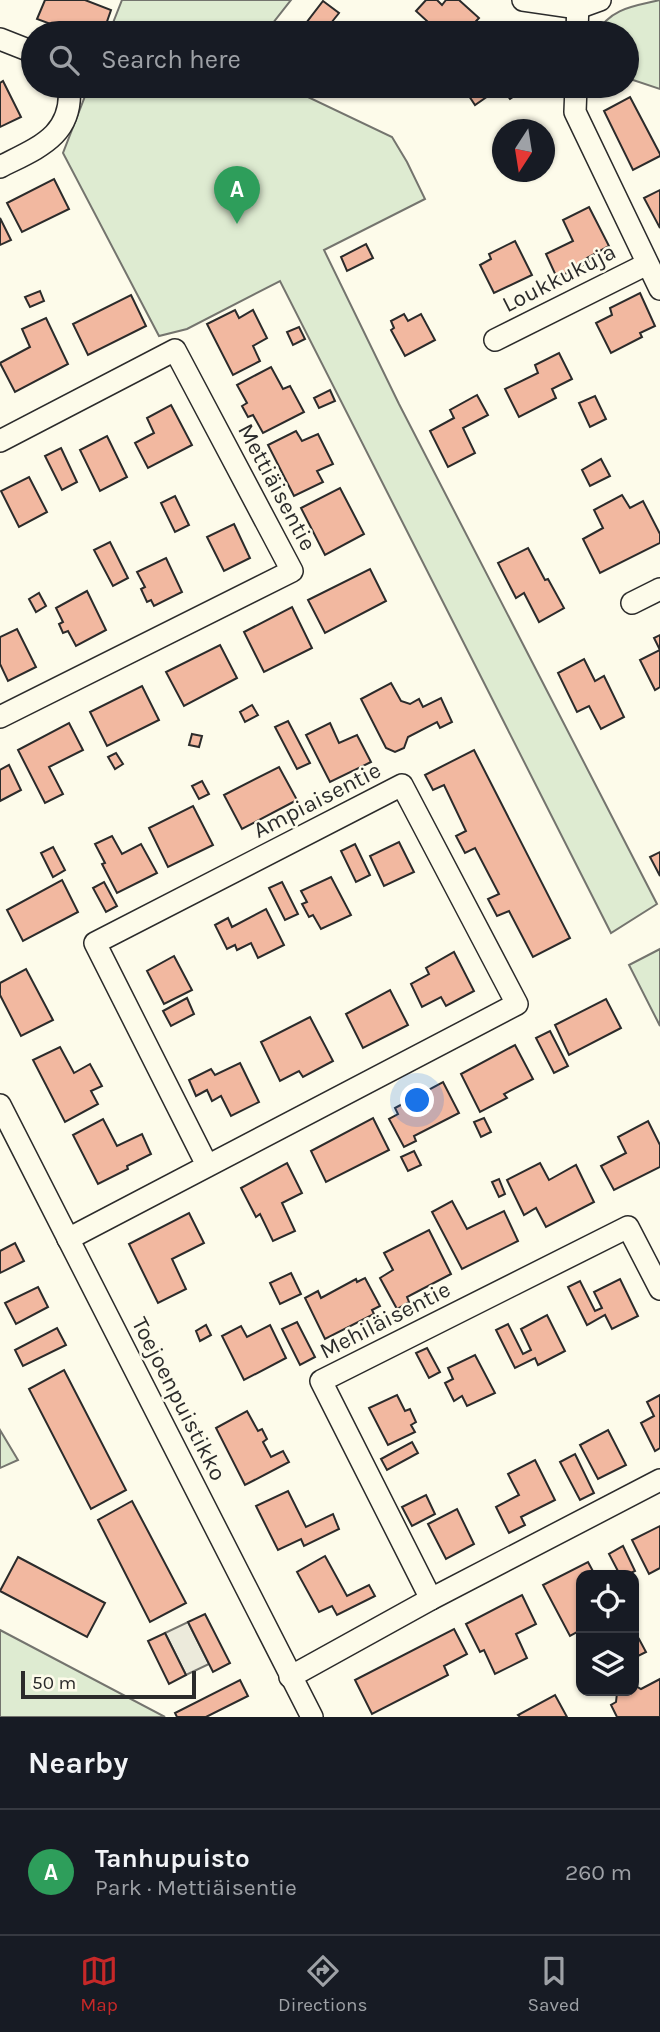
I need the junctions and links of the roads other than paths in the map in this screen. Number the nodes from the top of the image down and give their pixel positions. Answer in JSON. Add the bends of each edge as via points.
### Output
{"nodes":[{"id":1,"x":523,"y":0,"type":"edge"},
{"id":2,"x":600,"y":0,"type":"edge"},
{"id":3,"x":578,"y":4,"type":"edge"},
{"id":4,"x":0,"y":39,"type":"edge"},
{"id":5,"x":21,"y":47,"type":"edge"},
{"id":6,"x":70,"y":98,"type":"edge"},
{"id":7,"x":576,"y":98,"type":"edge"},
{"id":8,"x":0,"y":167,"type":"edge"},
{"id":9,"x":647,"y":264,"type":"junction"},
{"id":10,"x":660,"y":289,"type":"edge"},
{"id":11,"x":495,"y":340,"type":"dead end"},
{"id":12,"x":0,"y":441,"type":"edge"},
{"id":13,"x":660,"y":589,"type":"edge"},
{"id":14,"x":632,"y":603,"type":"dead end"},
{"id":15,"x":0,"y":717,"type":"edge"},
{"id":16,"x":0,"y":1105,"type":"edge"},
{"id":17,"x":207,"y":1165,"type":"junction"},
{"id":18,"x":68,"y":1239,"type":"junction"},
{"id":19,"x":660,"y":1289,"type":"edge"},
{"id":20,"x":660,"y":1480,"type":"edge"},
{"id":21,"x":431,"y":1599,"type":"junction"},
{"id":22,"x":290,"y":1677,"type":"junction"},
{"id":23,"x":312,"y":1717,"type":"edge"}],
"edges":[{"from":1,"to":3,"type":"street"},
{"from":2,"to":3,"type":"street"},
{"from":4,"to":5,"type":"street"},
{"from":6,"to":8,"type":"street","via":[[60,130],[47,143]]},
{"from":7,"to":9,"type":"street","via":[[575,112]]},
{"from":9,"to":10,"type":"street"},
{"from":9,"to":11,"type":"street","name":"Loukkukuja"},
{"from":12,"to":15,"type":"street","name":"Mettiäisentie","via":[[175,350],[292,571]]},
{"from":13,"to":14,"type":"street"},
{"from":16,"to":18,"type":"street","name":"Toejoenpuistikko"},
{"from":17,"to":17,"type":"street","name":"Ampiaisentie","via":[[517,1004],[402,785],[95,943]]},
{"from":17,"to":18,"type":"street","name":"Ampiaisentie"},
{"from":18,"to":22,"type":"street","name":"Toejoenpuistikko"},
{"from":19,"to":21,"type":"street","name":"Mehiläisentie","via":[[628,1227],[321,1381]]},
{"from":20,"to":21,"type":"street"},
{"from":21,"to":22,"type":"street"},
{"from":22,"to":23,"type":"street","name":"Toejoenpuistikko"}]}
